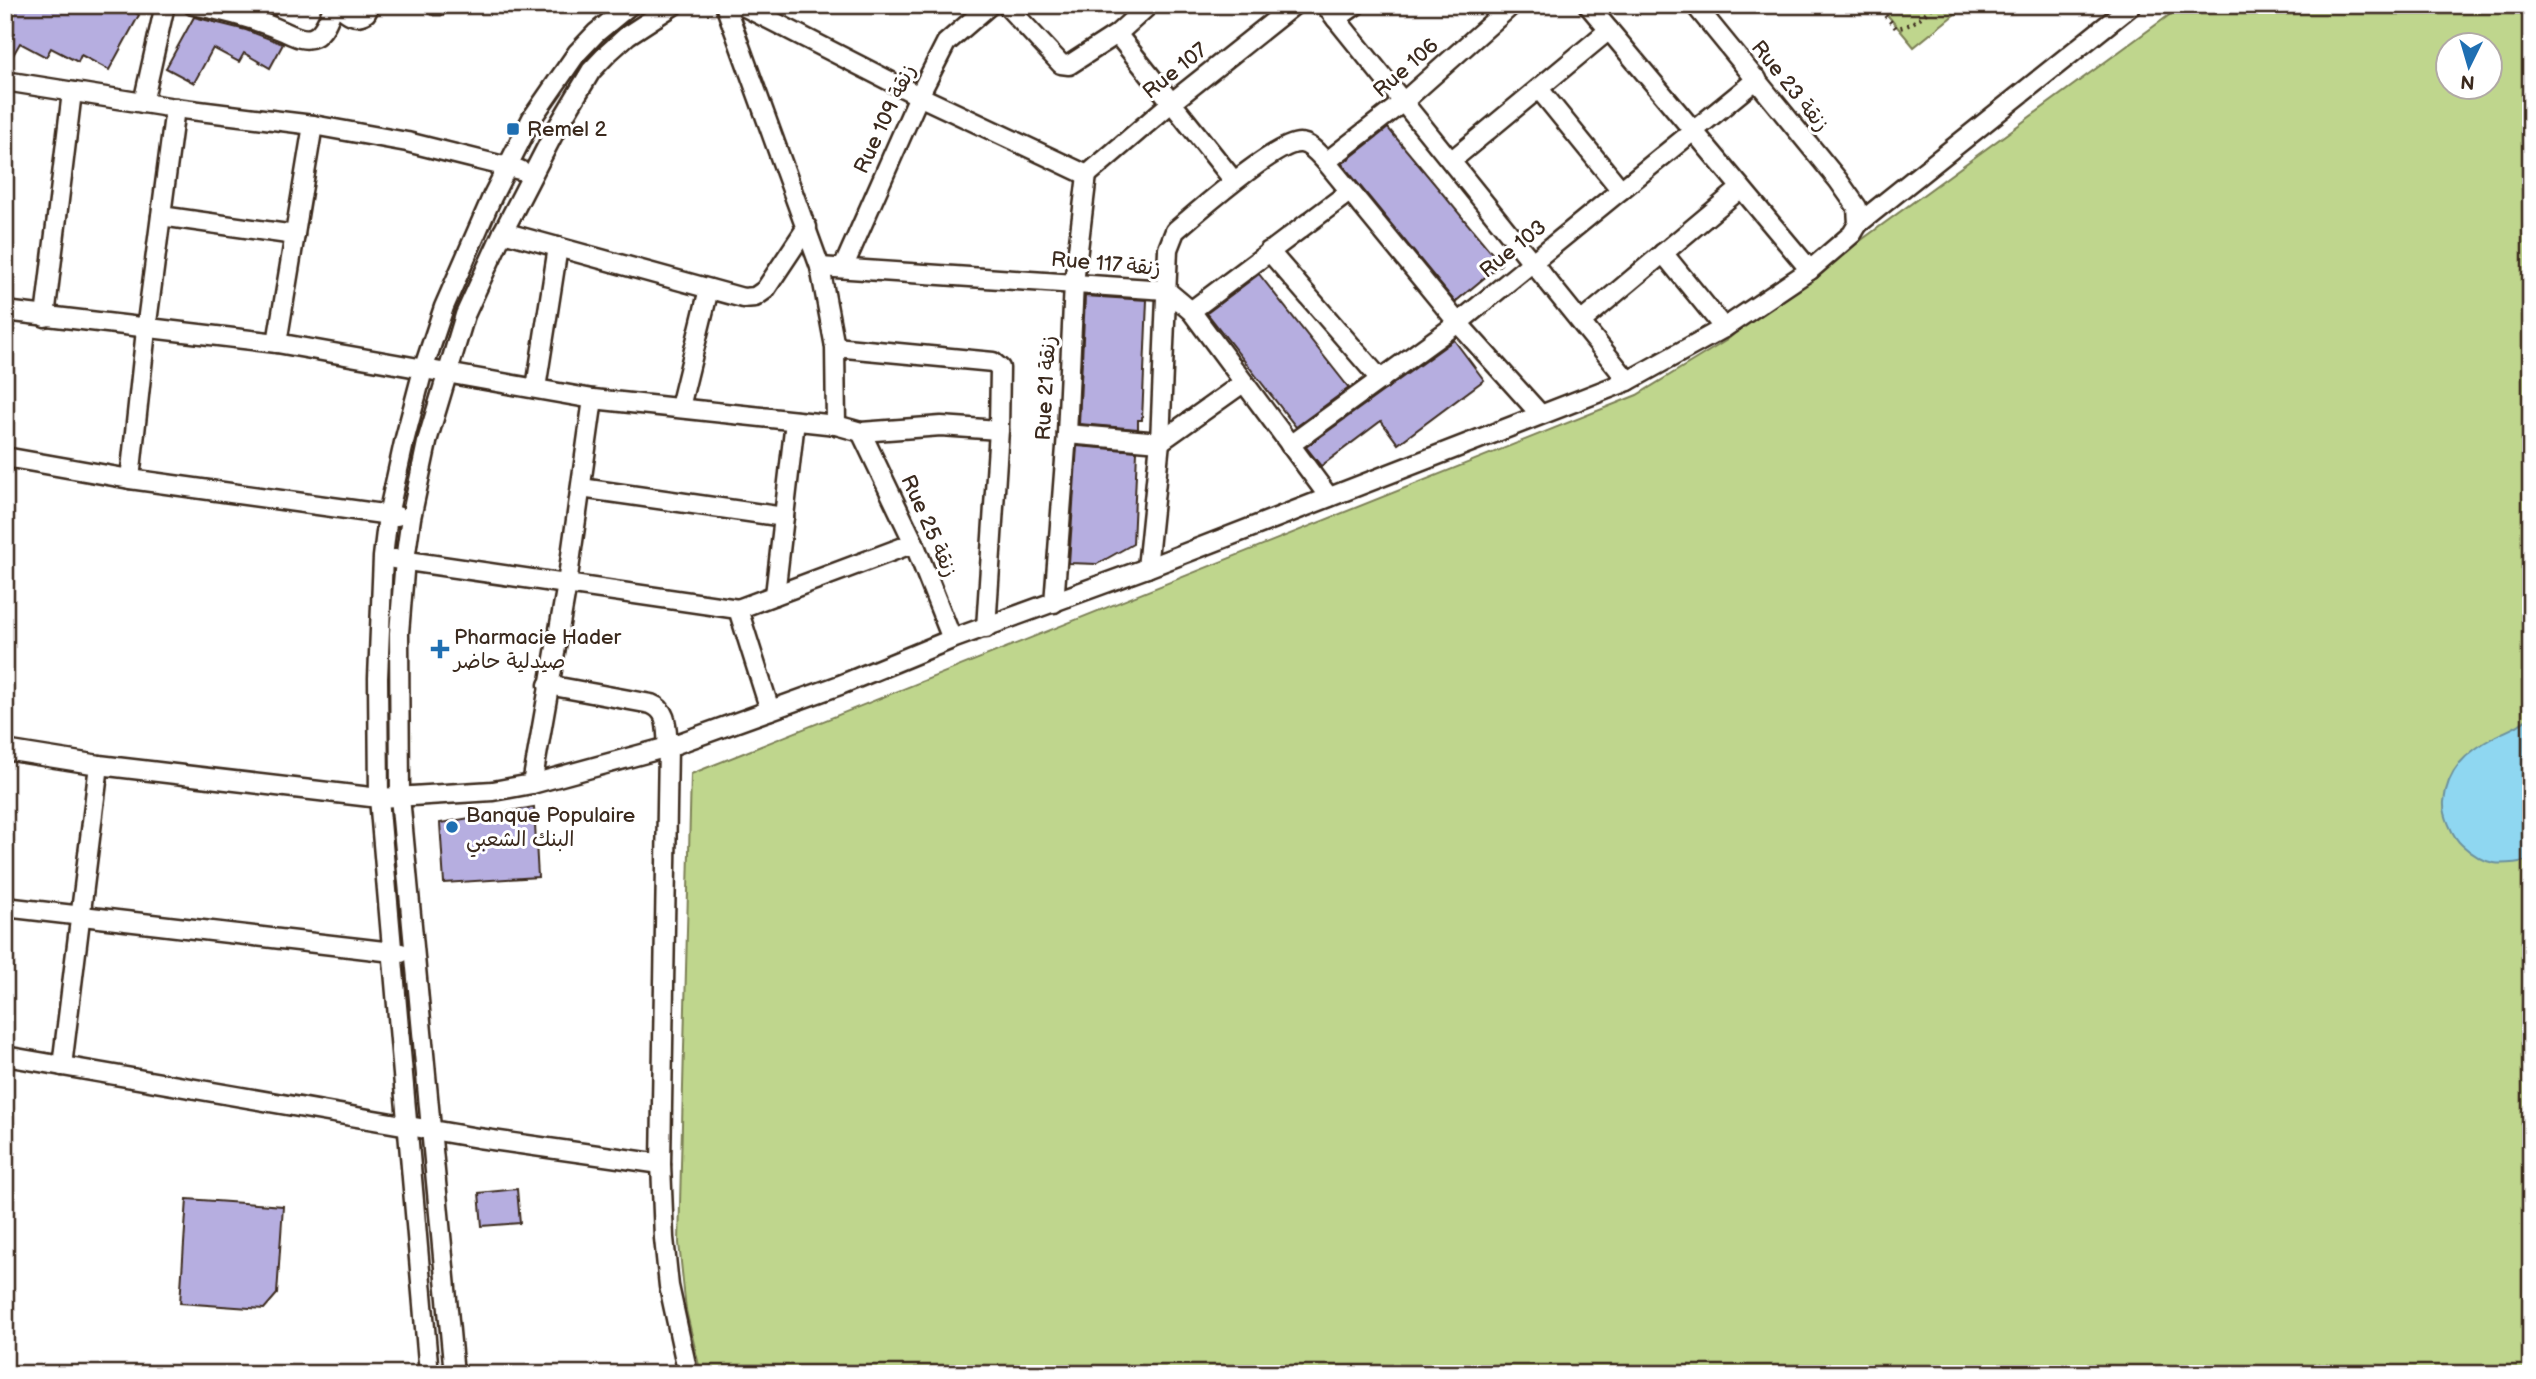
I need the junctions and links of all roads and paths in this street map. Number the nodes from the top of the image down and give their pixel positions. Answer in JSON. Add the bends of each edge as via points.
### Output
{"nodes":[{"id":1,"x":165,"y":5,"type":"edge"},
{"id":2,"x":193,"y":5,"type":"edge"},
{"id":3,"x":336,"y":5,"type":"edge"},
{"id":4,"x":370,"y":5,"type":"edge"},
{"id":5,"x":629,"y":5,"type":"edge"},
{"id":6,"x":674,"y":5,"type":"edge"},
{"id":7,"x":725,"y":5,"type":"edge"},
{"id":8,"x":741,"y":5,"type":"edge"},
{"id":9,"x":990,"y":5,"type":"edge"},
{"id":10,"x":1006,"y":5,"type":"edge"},
{"id":11,"x":1149,"y":5,"type":"edge"},
{"id":12,"x":1294,"y":5,"type":"edge"},
{"id":13,"x":1356,"y":5,"type":"edge"},
{"id":14,"x":1512,"y":5,"type":"edge"},
{"id":15,"x":1588,"y":5,"type":"edge"},
{"id":16,"x":1695,"y":5,"type":"edge"},
{"id":17,"x":1876,"y":5,"type":"edge"},
{"id":18,"x":1935,"y":5,"type":"edge"},
{"id":19,"x":2132,"y":5,"type":"edge"},
{"id":20,"x":1331,"y":12,"type":"edge"},
{"id":21,"x":1609,"y":30,"type":"junction"},
{"id":22,"x":1117,"y":34,"type":"junction"},
{"id":23,"x":1757,"y":79,"type":"junction"},
{"id":24,"x":5,"y":81,"type":"edge"},
{"id":25,"x":1539,"y":89,"type":"junction"},
{"id":26,"x":72,"y":92,"type":"junction"},
{"id":27,"x":919,"y":96,"type":"junction"},
{"id":28,"x":1403,"y":102,"type":"junction"},
{"id":29,"x":143,"y":103,"type":"junction"},
{"id":30,"x":1171,"y":103,"type":"junction"},
{"id":31,"x":175,"y":108,"type":"junction"},
{"id":32,"x":313,"y":125,"type":"junction"},
{"id":33,"x":1693,"y":131,"type":"junction"},
{"id":34,"x":1451,"y":161,"type":"junction"},
{"id":35,"x":1326,"y":162,"type":"junction"},
{"id":36,"x":509,"y":165,"type":"junction"},
{"id":37,"x":533,"y":175,"type":"junction"},
{"id":38,"x":1087,"y":175,"type":"junction"},
{"id":39,"x":1234,"y":181,"type":"junction"},
{"id":40,"x":1741,"y":188,"type":"junction"},
{"id":41,"x":1621,"y":190,"type":"junction"},
{"id":42,"x":1349,"y":192,"type":"junction"},
{"id":43,"x":161,"y":216,"type":"junction"},
{"id":44,"x":1858,"y":224,"type":"junction"},
{"id":45,"x":807,"y":227,"type":"junction"},
{"id":46,"x":503,"y":232,"type":"junction"},
{"id":47,"x":295,"y":235,"type":"junction"},
{"id":48,"x":558,"y":247,"type":"junction"},
{"id":49,"x":1269,"y":251,"type":"junction"},
{"id":50,"x":1663,"y":253,"type":"junction"},
{"id":51,"x":1533,"y":262,"type":"junction"},
{"id":52,"x":820,"y":267,"type":"junction"},
{"id":53,"x":843,"y":268,"type":"junction"},
{"id":54,"x":1810,"y":271,"type":"junction"},
{"id":55,"x":1074,"y":283,"type":"junction"},
{"id":56,"x":709,"y":289,"type":"junction"},
{"id":57,"x":1167,"y":290,"type":"junction"},
{"id":58,"x":5,"y":311,"type":"edge"},
{"id":59,"x":1191,"y":311,"type":"junction"},
{"id":60,"x":45,"y":317,"type":"junction"},
{"id":61,"x":1458,"y":323,"type":"junction"},
{"id":62,"x":1581,"y":323,"type":"junction"},
{"id":63,"x":1724,"y":328,"type":"junction"},
{"id":64,"x":146,"y":330,"type":"junction"},
{"id":65,"x":277,"y":343,"type":"junction"},
{"id":66,"x":835,"y":348,"type":"junction"},
{"id":67,"x":423,"y":370,"type":"junction"},
{"id":68,"x":446,"y":373,"type":"junction"},
{"id":69,"x":1381,"y":380,"type":"junction"},
{"id":70,"x":1628,"y":381,"type":"junction"},
{"id":71,"x":1243,"y":383,"type":"junction"},
{"id":72,"x":536,"y":388,"type":"junction"},
{"id":73,"x":593,"y":399,"type":"junction"},
{"id":74,"x":680,"y":407,"type":"junction"},
{"id":75,"x":1540,"y":414,"type":"junction"},
{"id":76,"x":795,"y":421,"type":"junction"},
{"id":77,"x":836,"y":425,"type":"junction"},
{"id":78,"x":999,"y":430,"type":"junction"},
{"id":79,"x":861,"y":432,"type":"junction"},
{"id":80,"x":1067,"y":434,"type":"junction"},
{"id":81,"x":1160,"y":442,"type":"junction"},
{"id":82,"x":1290,"y":446,"type":"junction"},
{"id":83,"x":5,"y":457,"type":"edge"},
{"id":84,"x":130,"y":479,"type":"junction"},
{"id":85,"x":581,"y":488,"type":"junction"},
{"id":86,"x":1329,"y":497,"type":"junction"},
{"id":87,"x":388,"y":515,"type":"junction"},
{"id":88,"x":784,"y":517,"type":"junction"},
{"id":89,"x":411,"y":519,"type":"junction"},
{"id":90,"x":914,"y":543,"type":"junction"},
{"id":91,"x":383,"y":557,"type":"junction"},
{"id":92,"x":405,"y":560,"type":"junction"},
{"id":93,"x":1147,"y":568,"type":"junction"},
{"id":94,"x":567,"y":584,"type":"junction"},
{"id":95,"x":775,"y":595,"type":"junction"},
{"id":96,"x":1054,"y":603,"type":"junction"},
{"id":97,"x":738,"y":609,"type":"junction"},
{"id":98,"x":986,"y":628,"type":"junction"},
{"id":99,"x":952,"y":639,"type":"junction"},
{"id":100,"x":548,"y":685,"type":"junction"},
{"id":101,"x":771,"y":710,"type":"junction"},
{"id":102,"x":668,"y":747,"type":"junction"},
{"id":103,"x":5,"y":750,"type":"edge"},
{"id":104,"x":99,"y":765,"type":"junction"},
{"id":105,"x":532,"y":783,"type":"junction"},
{"id":106,"x":400,"y":797,"type":"junction"},
{"id":107,"x":379,"y":798,"type":"junction"},
{"id":108,"x":5,"y":907,"type":"edge"},
{"id":109,"x":80,"y":916,"type":"junction"},
{"id":110,"x":392,"y":952,"type":"junction"},
{"id":111,"x":415,"y":955,"type":"junction"},
{"id":112,"x":5,"y":1056,"type":"edge"},
{"id":113,"x":62,"y":1066,"type":"junction"},
{"id":114,"x":407,"y":1126,"type":"junction"},
{"id":115,"x":431,"y":1130,"type":"junction"},
{"id":116,"x":661,"y":1164,"type":"junction"},
{"id":117,"x":429,"y":1374,"type":"edge"},
{"id":118,"x":454,"y":1374,"type":"edge"},
{"id":119,"x":688,"y":1374,"type":"edge"}],
"edges":[{"from":1,"to":29,"type":"street"},
{"from":2,"to":3,"type":"street","via":[[232,12],[310,39],[323,30]]},
{"from":3,"to":4,"type":"street","via":[[356,17]]},
{"from":5,"to":36,"type":"street","via":[[577,53],[532,118]]},
{"from":6,"to":37,"type":"street","via":[[628,35],[591,71]]},
{"from":7,"to":45,"type":"street"},
{"from":8,"to":27,"type":"street"},
{"from":9,"to":27,"type":"street","name":"Rue 109 زنقة","via":[[946,43]]},
{"from":10,"to":22,"type":"street","via":[[1061,64],[1075,63]]},
{"from":11,"to":22,"type":"street"},
{"from":12,"to":30,"type":"street","name":"Rue 107"},
{"from":13,"to":20,"type":"street"},
{"from":14,"to":28,"type":"street","name":"Rue 106"},
{"from":15,"to":21,"type":"street"},
{"from":16,"to":23,"type":"street","name":"Rue 23 زنقة"},
{"from":17,"to":18,"type":"path","via":[[1896,28]]},
{"from":19,"to":44,"type":"street"},
{"from":20,"to":28,"type":"street"},
{"from":21,"to":25,"type":"street"},
{"from":21,"to":33,"type":"street"},
{"from":22,"to":30,"type":"street"},
{"from":23,"to":33,"type":"street","name":"Rue 103"},
{"from":23,"to":44,"type":"street","name":"Rue 23 زنقة","via":[[1857,207]]},
{"from":24,"to":26,"type":"street"},
{"from":25,"to":34,"type":"street"},
{"from":25,"to":41,"type":"street"},
{"from":26,"to":29,"type":"street"},
{"from":26,"to":60,"type":"street"},
{"from":27,"to":38,"type":"street"},
{"from":27,"to":53,"type":"street","name":"Rue 109 زنقة"},
{"from":28,"to":34,"type":"street"},
{"from":28,"to":35,"type":"street","name":"Rue 106"},
{"from":29,"to":31,"type":"street"},
{"from":30,"to":38,"type":"street","name":"Rue 107"},
{"from":30,"to":39,"type":"street"},
{"from":31,"to":32,"type":"street"},
{"from":31,"to":43,"type":"street"},
{"from":32,"to":36,"type":"street"},
{"from":32,"to":47,"type":"street"},
{"from":33,"to":40,"type":"street"},
{"from":33,"to":41,"type":"street","name":"Rue 103"},
{"from":34,"to":51,"type":"street"},
{"from":35,"to":39,"type":"street","via":[[1308,145],[1291,144]]},
{"from":35,"to":42,"type":"street"},
{"from":36,"to":37,"type":"street"},
{"from":36,"to":67,"type":"street","via":[[444,307]]},
{"from":37,"to":46,"type":"street"},
{"from":38,"to":55,"type":"street","name":"Rue 21 زنقة"},
{"from":39,"to":57,"type":"street","via":[[1175,231],[1168,249]]},
{"from":40,"to":50,"type":"street"},
{"from":40,"to":54,"type":"street"},
{"from":41,"to":51,"type":"street","name":"Rue 103"},
{"from":42,"to":49,"type":"street"},
{"from":42,"to":61,"type":"street"},
{"from":43,"to":47,"type":"street"},
{"from":43,"to":64,"type":"street"},
{"from":44,"to":54,"type":"street"},
{"from":45,"to":52,"type":"street"},
{"from":45,"to":56,"type":"street","via":[[761,294],[743,298]]},
{"from":46,"to":48,"type":"street"},
{"from":46,"to":68,"type":"street","via":[[465,315]]},
{"from":47,"to":65,"type":"street"},
{"from":48,"to":56,"type":"street"},
{"from":48,"to":72,"type":"street"},
{"from":49,"to":59,"type":"street"},
{"from":49,"to":69,"type":"street"},
{"from":50,"to":62,"type":"street"},
{"from":50,"to":63,"type":"street"},
{"from":51,"to":61,"type":"street","name":"Rue 103"},
{"from":51,"to":62,"type":"street"},
{"from":52,"to":53,"type":"street","name":"Rue 117 زنقة"},
{"from":52,"to":66,"type":"street"},
{"from":53,"to":55,"type":"street","name":"Rue 117 زنقة"},
{"from":54,"to":63,"type":"street"},
{"from":55,"to":57,"type":"street","name":"Rue 117 زنقة"},
{"from":55,"to":80,"type":"street","name":"Rue 21 زنقة"},
{"from":56,"to":74,"type":"street"},
{"from":57,"to":59,"type":"street","name":"Rue 117 زنقة"},
{"from":57,"to":81,"type":"street"},
{"from":58,"to":60,"type":"street"},
{"from":59,"to":71,"type":"street","name":"Rue 117 زنقة"},
{"from":60,"to":64,"type":"street"},
{"from":61,"to":69,"type":"street","name":"Rue 103"},
{"from":61,"to":75,"type":"street"},
{"from":62,"to":70,"type":"street"},
{"from":63,"to":70,"type":"street"},
{"from":64,"to":65,"type":"street"},
{"from":64,"to":84,"type":"street"},
{"from":65,"to":67,"type":"street"},
{"from":66,"to":77,"type":"street"},
{"from":66,"to":78,"type":"street","via":[[998,364]]},
{"from":67,"to":68,"type":"street"},
{"from":67,"to":87,"type":"street"},
{"from":68,"to":72,"type":"street"},
{"from":68,"to":89,"type":"street"},
{"from":69,"to":82,"type":"street","name":"Rue 103"},
{"from":70,"to":75,"type":"street"},
{"from":71,"to":81,"type":"street"},
{"from":71,"to":82,"type":"street","name":"Rue 117 زنقة"},
{"from":72,"to":73,"type":"street"},
{"from":73,"to":74,"type":"street"},
{"from":73,"to":85,"type":"street"},
{"from":74,"to":76,"type":"street"},
{"from":75,"to":86,"type":"street"},
{"from":76,"to":77,"type":"street"},
{"from":76,"to":88,"type":"street"},
{"from":77,"to":79,"type":"street"},
{"from":78,"to":79,"type":"street","via":[[942,426]]},
{"from":78,"to":98,"type":"street"},
{"from":79,"to":90,"type":"street","name":"Rue 25 زنقة"},
{"from":80,"to":81,"type":"street"},
{"from":80,"to":96,"type":"street","name":"Rue 21 زنقة"},
{"from":81,"to":93,"type":"street"},
{"from":82,"to":86,"type":"street","name":"Rue 117 زنقة"},
{"from":83,"to":84,"type":"street"},
{"from":84,"to":87,"type":"street"},
{"from":85,"to":88,"type":"street"},
{"from":85,"to":94,"type":"street"},
{"from":86,"to":93,"type":"street"},
{"from":87,"to":89,"type":"street"},
{"from":87,"to":91,"type":"street"},
{"from":88,"to":95,"type":"street"},
{"from":89,"to":92,"type":"street"},
{"from":90,"to":95,"type":"street"},
{"from":90,"to":99,"type":"street","name":"Rue 25 زنقة"},
{"from":91,"to":92,"type":"street"},
{"from":91,"to":107,"type":"street"},
{"from":92,"to":94,"type":"street"},
{"from":92,"to":106,"type":"street","via":[[399,633]]},
{"from":93,"to":96,"type":"street"},
{"from":94,"to":97,"type":"street"},
{"from":94,"to":100,"type":"street"},
{"from":95,"to":97,"type":"street"},
{"from":96,"to":98,"type":"street"},
{"from":97,"to":101,"type":"street"},
{"from":98,"to":99,"type":"street"},
{"from":99,"to":101,"type":"street"},
{"from":100,"to":102,"type":"street","via":[[661,708]]},
{"from":100,"to":105,"type":"street"},
{"from":101,"to":102,"type":"street"},
{"from":102,"to":105,"type":"street"},
{"from":102,"to":116,"type":"street"},
{"from":103,"to":104,"type":"street"},
{"from":104,"to":107,"type":"street"},
{"from":104,"to":109,"type":"street"},
{"from":105,"to":106,"type":"street","via":[[493,791]]},
{"from":106,"to":107,"type":"street"},
{"from":106,"to":111,"type":"street"},
{"from":107,"to":110,"type":"street"},
{"from":108,"to":109,"type":"street"},
{"from":109,"to":110,"type":"street"},
{"from":109,"to":113,"type":"street"},
{"from":110,"to":111,"type":"street"},
{"from":110,"to":114,"type":"street"},
{"from":111,"to":115,"type":"street"},
{"from":112,"to":113,"type":"street"},
{"from":113,"to":114,"type":"street"},
{"from":114,"to":115,"type":"street"},
{"from":114,"to":117,"type":"street"},
{"from":115,"to":116,"type":"street"},
{"from":115,"to":118,"type":"street"},
{"from":116,"to":119,"type":"street","via":[[669,1286]]}]}
